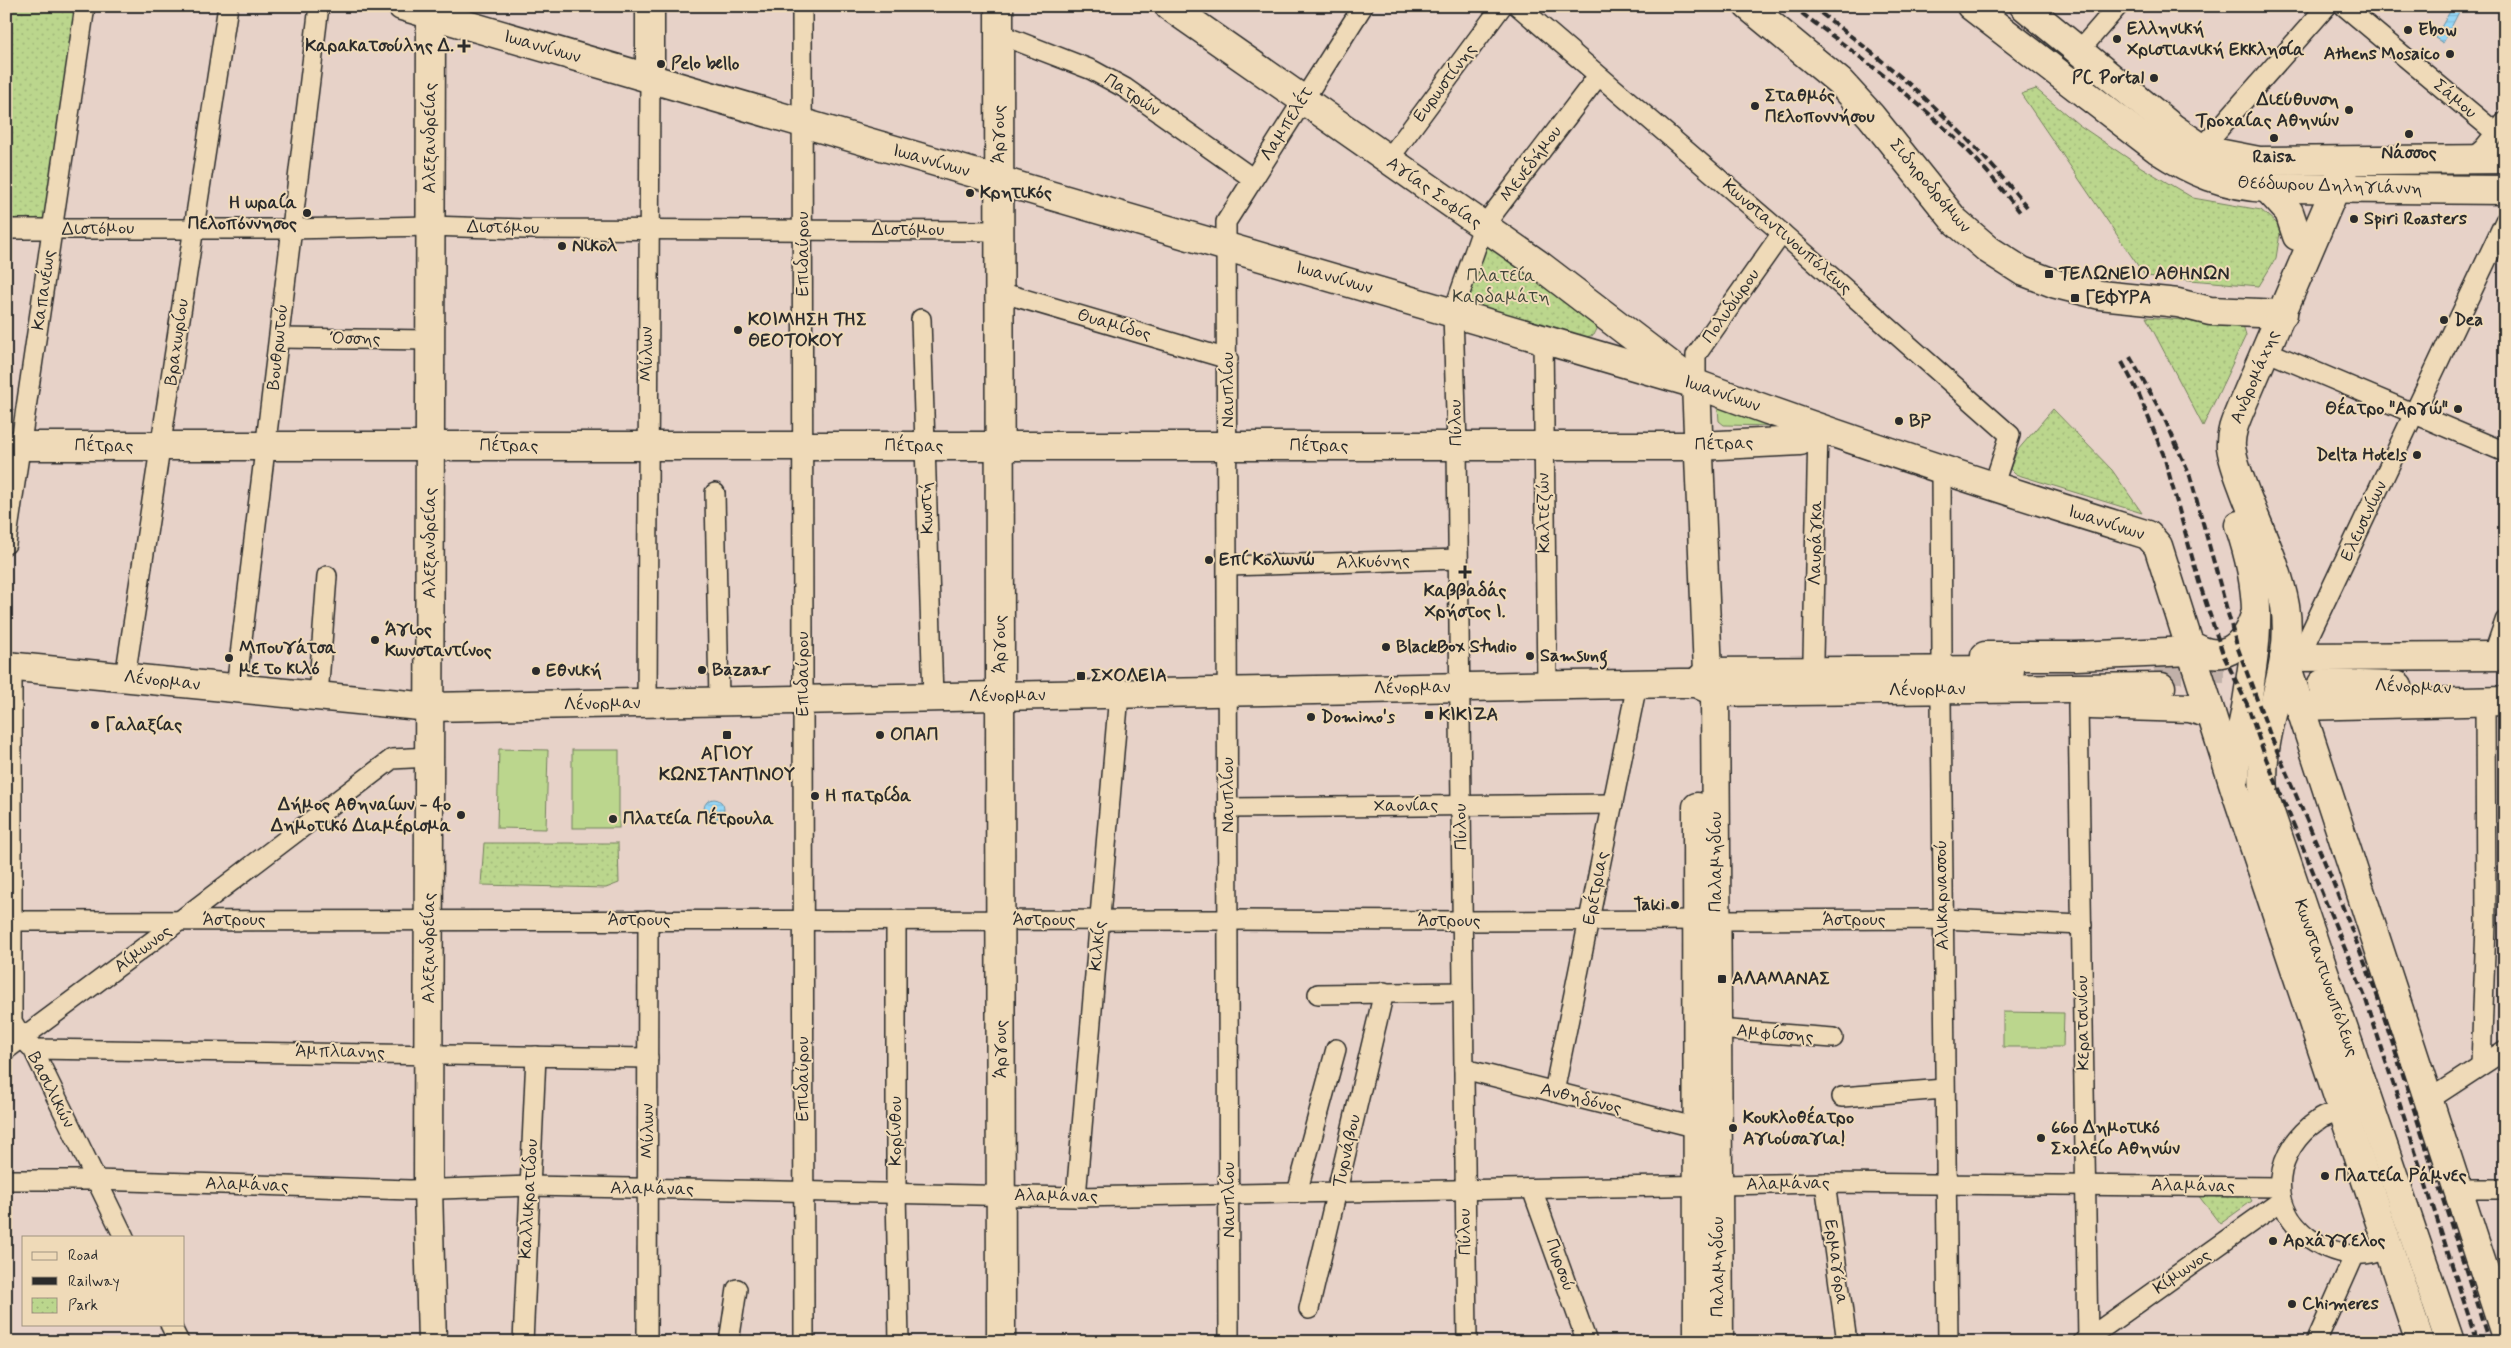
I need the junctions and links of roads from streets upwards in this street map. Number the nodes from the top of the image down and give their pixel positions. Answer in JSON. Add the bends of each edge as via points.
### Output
{"nodes":[{"id":1,"x":85,"y":6,"type":"edge"},
{"id":2,"x":228,"y":6,"type":"edge"},
{"id":3,"x":319,"y":6,"type":"edge"},
{"id":4,"x":402,"y":6,"type":"edge"},
{"id":5,"x":650,"y":6,"type":"edge"},
{"id":6,"x":802,"y":6,"type":"edge"},
{"id":7,"x":999,"y":6,"type":"edge"},
{"id":8,"x":1169,"y":6,"type":"edge"},
{"id":9,"x":1363,"y":6,"type":"edge"},
{"id":10,"x":1502,"y":6,"type":"edge"},
{"id":11,"x":1518,"y":6,"type":"edge"},
{"id":12,"x":1748,"y":6,"type":"edge"},
{"id":13,"x":1971,"y":6,"type":"edge"},
{"id":14,"x":2024,"y":6,"type":"edge"},
{"id":15,"x":2118,"y":6,"type":"edge"},
{"id":16,"x":2327,"y":6,"type":"edge"},
{"id":17,"x":2344,"y":6,"type":"edge"},
{"id":18,"x":428,"y":10,"type":"edge"},
{"id":19,"x":999,"y":34,"type":"junction"},
{"id":20,"x":2079,"y":51,"type":"junction"},
{"id":21,"x":1598,"y":76,"type":"junction"},
{"id":22,"x":650,"y":78,"type":"junction"},
{"id":23,"x":1303,"y":99,"type":"junction"},
{"id":24,"x":804,"y":124,"type":"junction"},
{"id":25,"x":2500,"y":128,"type":"edge"},
{"id":26,"x":2202,"y":148,"type":"junction"},
{"id":27,"x":2505,"y":159,"type":"edge"},
{"id":28,"x":1388,"y":160,"type":"junction"},
{"id":29,"x":2470,"y":160,"type":"junction"},
{"id":30,"x":2338,"y":161,"type":"junction"},
{"id":31,"x":1252,"y":178,"type":"junction"},
{"id":32,"x":999,"y":180,"type":"junction"},
{"id":33,"x":2266,"y":188,"type":"junction"},
{"id":34,"x":2326,"y":189,"type":"junction"},
{"id":35,"x":2505,"y":190,"type":"edge"},
{"id":36,"x":2505,"y":221,"type":"edge"},
{"id":37,"x":430,"y":226,"type":"junction"},
{"id":38,"x":1483,"y":226,"type":"junction"},
{"id":39,"x":194,"y":227,"type":"junction"},
{"id":40,"x":648,"y":228,"type":"junction"},
{"id":41,"x":6,"y":229,"type":"edge"},
{"id":42,"x":290,"y":229,"type":"junction"},
{"id":43,"x":52,"y":230,"type":"junction"},
{"id":44,"x":803,"y":230,"type":"junction"},
{"id":45,"x":999,"y":231,"type":"junction"},
{"id":46,"x":1782,"y":233,"type":"junction"},
{"id":47,"x":2297,"y":236,"type":"junction"},
{"id":48,"x":1228,"y":247,"type":"junction"},
{"id":49,"x":1000,"y":292,"type":"junction"},
{"id":50,"x":2277,"y":305,"type":"junction"},
{"id":51,"x":1453,"y":313,"type":"junction"},
{"id":52,"x":1610,"y":318,"type":"junction"},
{"id":53,"x":921,"y":320,"type":"dead end"},
{"id":54,"x":279,"y":338,"type":"junction"},
{"id":55,"x":430,"y":340,"type":"junction"},
{"id":56,"x":1543,"y":340,"type":"junction"},
{"id":57,"x":2266,"y":351,"type":"junction"},
{"id":58,"x":1590,"y":353,"type":"junction"},
{"id":59,"x":1228,"y":359,"type":"junction"},
{"id":60,"x":1696,"y":384,"type":"junction"},
{"id":61,"x":2414,"y":413,"type":"junction"},
{"id":62,"x":1818,"y":429,"type":"junction"},
{"id":63,"x":14,"y":446,"type":"edge"},
{"id":64,"x":161,"y":446,"type":"junction"},
{"id":65,"x":266,"y":446,"type":"junction"},
{"id":66,"x":430,"y":446,"type":"junction"},
{"id":67,"x":647,"y":446,"type":"junction"},
{"id":68,"x":802,"y":446,"type":"junction"},
{"id":69,"x":924,"y":446,"type":"junction"},
{"id":70,"x":1000,"y":446,"type":"junction"},
{"id":71,"x":1228,"y":446,"type":"junction"},
{"id":72,"x":1457,"y":446,"type":"junction"},
{"id":73,"x":1543,"y":446,"type":"junction"},
{"id":74,"x":1699,"y":446,"type":"junction"},
{"id":75,"x":2505,"y":452,"type":"edge"},
{"id":76,"x":1941,"y":468,"type":"junction"},
{"id":77,"x":1993,"y":487,"type":"junction"},
{"id":78,"x":715,"y":493,"type":"dead end"},
{"id":79,"x":6,"y":544,"type":"edge"},
{"id":80,"x":1458,"y":559,"type":"junction"},
{"id":81,"x":1228,"y":566,"type":"junction"},
{"id":82,"x":327,"y":576,"type":"dead end"},
{"id":83,"x":2258,"y":607,"type":"junction"},
{"id":84,"x":2505,"y":621,"type":"edge"},
{"id":85,"x":2190,"y":647,"type":"junction"},
{"id":86,"x":1942,"y":656,"type":"junction"},
{"id":87,"x":1813,"y":658,"type":"junction"},
{"id":88,"x":2501,"y":661,"type":"edge"},
{"id":89,"x":9,"y":666,"type":"edge"},
{"id":90,"x":2307,"y":667,"type":"junction"},
{"id":91,"x":1790,"y":671,"type":"junction"},
{"id":92,"x":125,"y":677,"type":"junction"},
{"id":93,"x":2161,"y":679,"type":"junction"},
{"id":94,"x":1707,"y":682,"type":"junction"},
{"id":95,"x":1637,"y":684,"type":"junction"},
{"id":96,"x":1547,"y":686,"type":"junction"},
{"id":97,"x":1460,"y":687,"type":"junction"},
{"id":98,"x":236,"y":688,"type":"junction"},
{"id":99,"x":1812,"y":691,"type":"junction"},
{"id":100,"x":1228,"y":692,"type":"junction"},
{"id":101,"x":1118,"y":694,"type":"junction"},
{"id":102,"x":318,"y":696,"type":"junction"},
{"id":103,"x":1000,"y":696,"type":"junction"},
{"id":104,"x":933,"y":697,"type":"junction"},
{"id":105,"x":2498,"y":697,"type":"edge"},
{"id":106,"x":803,"y":700,"type":"junction"},
{"id":107,"x":1941,"y":700,"type":"junction"},
{"id":108,"x":719,"y":702,"type":"junction"},
{"id":109,"x":647,"y":703,"type":"junction"},
{"id":110,"x":2078,"y":705,"type":"junction"},
{"id":111,"x":2299,"y":706,"type":"junction"},
{"id":112,"x":430,"y":707,"type":"junction"},
{"id":113,"x":2211,"y":714,"type":"junction"},
{"id":114,"x":429,"y":757,"type":"junction"},
{"id":115,"x":2235,"y":790,"type":"junction"},
{"id":116,"x":1613,"y":804,"type":"junction"},
{"id":117,"x":1461,"y":806,"type":"junction"},
{"id":118,"x":1228,"y":808,"type":"junction"},
{"id":119,"x":1943,"y":919,"type":"junction"},
{"id":120,"x":182,"y":920,"type":"junction"},
{"id":121,"x":429,"y":920,"type":"junction"},
{"id":122,"x":648,"y":920,"type":"junction"},
{"id":123,"x":803,"y":920,"type":"junction"},
{"id":124,"x":896,"y":920,"type":"junction"},
{"id":125,"x":1001,"y":920,"type":"junction"},
{"id":126,"x":1100,"y":920,"type":"junction"},
{"id":127,"x":1228,"y":920,"type":"junction"},
{"id":128,"x":1707,"y":920,"type":"junction"},
{"id":129,"x":8,"y":921,"type":"edge"},
{"id":130,"x":1590,"y":921,"type":"junction"},
{"id":131,"x":1462,"y":922,"type":"junction"},
{"id":132,"x":2082,"y":925,"type":"junction"},
{"id":133,"x":1384,"y":992,"type":"junction"},
{"id":134,"x":1463,"y":992,"type":"junction"},
{"id":135,"x":1318,"y":994,"type":"dead end"},
{"id":136,"x":1717,"y":1029,"type":"junction"},
{"id":137,"x":1833,"y":1038,"type":"dead end"},
{"id":138,"x":27,"y":1044,"type":"junction"},
{"id":139,"x":1336,"y":1049,"type":"dead end"},
{"id":140,"x":6,"y":1050,"type":"edge"},
{"id":141,"x":2505,"y":1050,"type":"edge"},
{"id":142,"x":430,"y":1053,"type":"junction"},
{"id":143,"x":536,"y":1056,"type":"junction"},
{"id":144,"x":648,"y":1058,"type":"junction"},
{"id":145,"x":2481,"y":1065,"type":"junction"},
{"id":146,"x":1464,"y":1069,"type":"junction"},
{"id":147,"x":1944,"y":1089,"type":"junction"},
{"id":148,"x":1554,"y":1092,"type":"junction"},
{"id":149,"x":1842,"y":1097,"type":"dead end"},
{"id":150,"x":2430,"y":1099,"type":"junction"},
{"id":151,"x":2342,"y":1110,"type":"junction"},
{"id":152,"x":1698,"y":1128,"type":"junction"},
{"id":153,"x":6,"y":1180,"type":"edge"},
{"id":154,"x":95,"y":1180,"type":"junction"},
{"id":155,"x":1825,"y":1183,"type":"junction"},
{"id":156,"x":1945,"y":1183,"type":"junction"},
{"id":157,"x":1708,"y":1184,"type":"junction"},
{"id":158,"x":2085,"y":1184,"type":"junction"},
{"id":159,"x":530,"y":1186,"type":"junction"},
{"id":160,"x":428,"y":1188,"type":"junction"},
{"id":161,"x":647,"y":1189,"type":"junction"},
{"id":162,"x":1532,"y":1189,"type":"junction"},
{"id":163,"x":2457,"y":1189,"type":"junction"},
{"id":164,"x":2505,"y":1189,"type":"edge"},
{"id":165,"x":803,"y":1190,"type":"junction"},
{"id":166,"x":1465,"y":1190,"type":"junction"},
{"id":167,"x":896,"y":1192,"type":"junction"},
{"id":168,"x":1338,"y":1192,"type":"junction"},
{"id":169,"x":1297,"y":1193,"type":"junction"},
{"id":170,"x":1229,"y":1194,"type":"junction"},
{"id":171,"x":2281,"y":1194,"type":"junction"},
{"id":172,"x":1001,"y":1195,"type":"junction"},
{"id":173,"x":1076,"y":1197,"type":"junction"},
{"id":174,"x":123,"y":1236,"type":"edge"},
{"id":175,"x":2389,"y":1247,"type":"junction"},
{"id":176,"x":2355,"y":1254,"type":"junction"},
{"id":177,"x":737,"y":1289,"type":"dead end"},
{"id":178,"x":1309,"y":1309,"type":"dead end"},
{"id":179,"x":171,"y":1326,"type":"edge"},
{"id":180,"x":2505,"y":1334,"type":"edge"},
{"id":181,"x":2088,"y":1341,"type":"edge"},
{"id":182,"x":179,"y":1342,"type":"edge"},
{"id":183,"x":432,"y":1342,"type":"edge"},
{"id":184,"x":523,"y":1342,"type":"edge"},
{"id":185,"x":647,"y":1342,"type":"edge"},
{"id":186,"x":729,"y":1342,"type":"edge"},
{"id":187,"x":804,"y":1342,"type":"edge"},
{"id":188,"x":899,"y":1342,"type":"edge"},
{"id":189,"x":1001,"y":1342,"type":"edge"},
{"id":190,"x":1229,"y":1342,"type":"edge"},
{"id":191,"x":1467,"y":1342,"type":"edge"},
{"id":192,"x":1588,"y":1342,"type":"edge"},
{"id":193,"x":1698,"y":1342,"type":"edge"},
{"id":194,"x":1719,"y":1342,"type":"edge"},
{"id":195,"x":1847,"y":1342,"type":"edge"},
{"id":196,"x":1948,"y":1342,"type":"edge"},
{"id":197,"x":2316,"y":1342,"type":"edge"},
{"id":198,"x":2420,"y":1342,"type":"edge"},
{"id":199,"x":2450,"y":1342,"type":"edge"}],
"edges":[{"from":1,"to":43,"type":"street","name":"Καπανέως"},
{"from":2,"to":39,"type":"street","name":"Βραχωρίου"},
{"from":3,"to":42,"type":"street","name":"Βουθρωτού"},
{"from":4,"to":18,"type":"street","name":"Ιωαννίνων"},
{"from":5,"to":22,"type":"street","name":"Μύλων"},
{"from":6,"to":24,"type":"street","name":"Επιδαύρου"},
{"from":7,"to":19,"type":"street","name":"Άργους"},
{"from":8,"to":23,"type":"street","name":"Αγίας Σοφίας"},
{"from":9,"to":23,"type":"street","name":"Λαμπελέτ"},
{"from":10,"to":28,"type":"street","name":"Ευρωστίνης"},
{"from":11,"to":21,"type":"street","name":"Κωνσταντινουπόλεως"},
{"from":12,"to":50,"type":"street","name":"Σιδηροδρόμων","via":[[1840,82],[1942,206],[1989,250],[2022,271],[2078,290],[2178,303],[2210,311]]},
{"from":13,"to":33,"type":"street","name":"Θεόδωρου Δηληγιάννη","via":[[2182,166],[2210,178]]},
{"from":14,"to":20,"type":"street","name":"Θεόδωρου Δηληγιάννη"},
{"from":15,"to":20,"type":"street"},
{"from":16,"to":26,"type":"street"},
{"from":17,"to":25,"type":"street","name":"Σάμου"},
{"from":18,"to":22,"type":"street","name":"Ιωαννίνων"},
{"from":18,"to":37,"type":"street","name":"Αλεξανδρείας"},
{"from":19,"to":31,"type":"street","name":"Πατρών","via":[[1092,70],[1125,88]]},
{"from":19,"to":32,"type":"street","name":"Άργους"},
{"from":20,"to":26,"type":"street","name":"Θεόδωρου Δηληγιάννη"},
{"from":21,"to":38,"type":"street","name":"Μενεδήμου"},
{"from":21,"to":46,"type":"street","name":"Κωνσταντινουπόλεως"},
{"from":22,"to":24,"type":"street","name":"Ιωαννίνων"},
{"from":22,"to":40,"type":"street","name":"Μύλων"},
{"from":23,"to":28,"type":"street","name":"Αγίας Σοφίας"},
{"from":23,"to":31,"type":"street","name":"Λαμπελέτ"},
{"from":24,"to":32,"type":"street","name":"Ιωαννίνων"},
{"from":24,"to":44,"type":"street","name":"Επιδαύρου"},
{"from":25,"to":29,"type":"street"},
{"from":26,"to":30,"type":"street","name":"Θεόδωρου Δηληγιάννη","via":[[2259,162]]},
{"from":27,"to":29,"type":"street","name":"Θεόδωρου Δηληγιάννη"},
{"from":28,"to":38,"type":"street","name":"Αγίας Σοφίας"},
{"from":29,"to":30,"type":"street","name":"Θεόδωρου Δηληγιάννη"},
{"from":30,"to":34,"type":"street","name":"Ανδρομάχης"},
{"from":31,"to":48,"type":"street","name":"Λαμπελέτ","via":[[1226,222]]},
{"from":32,"to":45,"type":"street","name":"Άργους"},
{"from":32,"to":48,"type":"street","name":"Ιωαννίνων"},
{"from":33,"to":34,"type":"street","name":"Θεόδωρου Δηληγιάννη"},
{"from":33,"to":47,"type":"street","via":[[2289,212]]},
{"from":34,"to":35,"type":"street","name":"Θεόδωρου Δηληγιάννη"},
{"from":34,"to":47,"type":"street","name":"Ανδρομάχης"},
{"from":34,"to":50,"type":"street","name":"Ανδρομάχης"},
{"from":36,"to":61,"type":"street","name":"Ελευσινίων"},
{"from":37,"to":40,"type":"street","name":"Διστόμου"},
{"from":37,"to":42,"type":"street","name":"Διστόμου"},
{"from":37,"to":55,"type":"street","name":"Αλεξανδρείας"},
{"from":38,"to":51,"type":"street","name":"Μενεδήμου"},
{"from":38,"to":52,"type":"street","name":"Αγίας Σοφίας"},
{"from":39,"to":42,"type":"street","name":"Διστόμου"},
{"from":39,"to":43,"type":"street","name":"Διστόμου"},
{"from":39,"to":64,"type":"street","name":"Βραχωρίου"},
{"from":40,"to":44,"type":"street","name":"Διστόμου"},
{"from":40,"to":67,"type":"street","name":"Μύλων"},
{"from":41,"to":43,"type":"street","name":"Διστόμου"},
{"from":42,"to":54,"type":"street","name":"Βουθρωτού"},
{"from":43,"to":63,"type":"street","name":"Καπανέως"},
{"from":44,"to":45,"type":"street","name":"Διστόμου"},
{"from":44,"to":68,"type":"street","name":"Επιδαύρου"},
{"from":45,"to":49,"type":"street","name":"Άργους"},
{"from":46,"to":60,"type":"street","name":"Πολυδώρου","via":[[1696,355]]},
{"from":46,"to":77,"type":"street","name":"Κωνσταντινουπόλεως","via":[[2010,435]]},
{"from":47,"to":50,"type":"street","name":"Ανδρομάχης"},
{"from":48,"to":51,"type":"street","name":"Ιωαννίνων"},
{"from":48,"to":59,"type":"street","name":"Ναυπλίου"},
{"from":49,"to":59,"type":"street","name":"Θυαμίδος"},
{"from":49,"to":70,"type":"street","name":"Άργους"},
{"from":50,"to":57,"type":"street","name":"Ανδρομάχης"},
{"from":50,"to":83,"type":"street","name":"Ανδρομάχης","via":[[2217,426],[2215,447],[2253,569]]},
{"from":51,"to":56,"type":"street","name":"Ιωαννίνων"},
{"from":51,"to":72,"type":"street","name":"Πύλου"},
{"from":52,"to":58,"type":"street","via":[[1601,344]]},
{"from":52,"to":60,"type":"street","name":"Αγίας Σοφίας"},
{"from":53,"to":69,"type":"street","name":"Κωστή"},
{"from":54,"to":55,"type":"street","name":"Όσσης"},
{"from":54,"to":65,"type":"street","name":"Βουθρωτού"},
{"from":55,"to":66,"type":"street","name":"Αλεξανδρείας"},
{"from":56,"to":58,"type":"street","name":"Ιωαννίνων"},
{"from":56,"to":73,"type":"street","name":"Καλτεζών"},
{"from":57,"to":61,"type":"street"},
{"from":57,"to":90,"type":"street","name":"Ανδρομάχης","via":[[2232,430],[2231,446],[2282,594],[2287,627]]},
{"from":58,"to":60,"type":"street","name":"Ιωαννίνων"},
{"from":59,"to":71,"type":"street","name":"Ναυπλίου"},
{"from":60,"to":62,"type":"street","name":"Ιωαννίνων"},
{"from":60,"to":74,"type":"street","name":"Παλαμηδίου"},
{"from":61,"to":75,"type":"street"},
{"from":61,"to":90,"type":"street","name":"Ελευσινίων"},
{"from":62,"to":74,"type":"street","name":"Πέτρας","via":[[1800,441]]},
{"from":62,"to":76,"type":"street","name":"Ιωαννίνων"},
{"from":62,"to":87,"type":"street","name":"Λαυράγκα"},
{"from":63,"to":64,"type":"street","name":"Πέτρας"},
{"from":63,"to":79,"type":"street","name":"Καπανέως"},
{"from":64,"to":65,"type":"street","name":"Πέτρας"},
{"from":64,"to":92,"type":"street","name":"Βραχωρίου"},
{"from":65,"to":66,"type":"street","name":"Πέτρας"},
{"from":65,"to":98,"type":"street","name":"Βουθρωτού"},
{"from":66,"to":67,"type":"street","name":"Πέτρας"},
{"from":66,"to":112,"type":"street","name":"Αλεξανδρείας"},
{"from":67,"to":68,"type":"street","name":"Πέτρας"},
{"from":67,"to":109,"type":"street","name":"Μύλων"},
{"from":68,"to":69,"type":"street","name":"Πέτρας"},
{"from":68,"to":106,"type":"street","name":"Επιδαύρου"},
{"from":69,"to":70,"type":"street","name":"Πέτρας"},
{"from":69,"to":104,"type":"street","name":"Κωστή"},
{"from":70,"to":71,"type":"street","name":"Πέτρας"},
{"from":70,"to":103,"type":"street","name":"Άργους"},
{"from":71,"to":72,"type":"street","name":"Πέτρας"},
{"from":71,"to":81,"type":"street","name":"Ναυπλίου"},
{"from":72,"to":73,"type":"street","name":"Πέτρας"},
{"from":72,"to":80,"type":"street","name":"Πύλου"},
{"from":73,"to":74,"type":"street","name":"Πέτρας"},
{"from":73,"to":96,"type":"street","name":"Καλτεζών"},
{"from":74,"to":94,"type":"street","name":"Παλαμηδίου"},
{"from":76,"to":77,"type":"street","name":"Ιωαννίνων"},
{"from":76,"to":86,"type":"street"},
{"from":77,"to":85,"type":"street","name":"Ιωαννίνων","via":[[2148,535],[2158,546]]},
{"from":78,"to":108,"type":"street"},
{"from":80,"to":81,"type":"street","name":"Αλκυόνης"},
{"from":80,"to":97,"type":"street","name":"Πύλου"},
{"from":81,"to":100,"type":"street","name":"Ναυπλίου"},
{"from":82,"to":102,"type":"street"},
{"from":83,"to":85,"type":"street","via":[[2245,637],[2230,650],[2214,654]]},
{"from":83,"to":115,"type":"street","name":"Κωνσταντινουπόλεως","via":[[2255,647],[2237,752]]},
{"from":84,"to":88,"type":"street"},
{"from":85,"to":93,"type":"street"},
{"from":85,"to":113,"type":"street","name":"Κωνσταντινουπόλεως"},
{"from":86,"to":87,"type":"street"},
{"from":86,"to":93,"type":"street","via":[[2076,656]]},
{"from":87,"to":91,"type":"street","name":"Λένορμαν"},
{"from":88,"to":90,"type":"street"},
{"from":89,"to":92,"type":"street","name":"Λένορμαν"},
{"from":89,"to":129,"type":"street","name":"Βασιλικών"},
{"from":90,"to":105,"type":"street","name":"Λένορμαν"},
{"from":90,"to":111,"type":"street"},
{"from":90,"to":199,"type":"street","name":"Κωνσταντινουπόλεως","via":[[2265,756],[2265,798]]},
{"from":91,"to":93,"type":"street","name":"Λένορμαν"},
{"from":91,"to":94,"type":"street","name":"Λένορμαν"},
{"from":92,"to":98,"type":"street","name":"Λένορμαν"},
{"from":93,"to":99,"type":"street","name":"Λένορμαν"},
{"from":93,"to":110,"type":"street"},
{"from":93,"to":113,"type":"street","via":[[2190,708]]},
{"from":94,"to":95,"type":"street","name":"Λένορμαν"},
{"from":94,"to":99,"type":"street","name":"Λένορμαν"},
{"from":94,"to":128,"type":"street","name":"Παλαμηδίου"},
{"from":95,"to":96,"type":"street","name":"Λένορμαν"},
{"from":95,"to":116,"type":"street","name":"Ερέτριας"},
{"from":96,"to":97,"type":"street","name":"Λένορμαν"},
{"from":97,"to":100,"type":"street","name":"Λένορμαν"},
{"from":97,"to":117,"type":"street","name":"Πύλου"},
{"from":98,"to":102,"type":"street","name":"Λένορμαν"},
{"from":99,"to":107,"type":"street","via":[[1833,701]]},
{"from":100,"to":101,"type":"street","name":"Λένορμαν"},
{"from":100,"to":118,"type":"street","name":"Ναυπλίου"},
{"from":101,"to":103,"type":"street","name":"Λένορμαν"},
{"from":101,"to":126,"type":"street","name":"Κιλκίς"},
{"from":102,"to":112,"type":"street","name":"Λένορμαν"},
{"from":103,"to":104,"type":"street","name":"Λένορμαν"},
{"from":103,"to":125,"type":"street","name":"Άργους"},
{"from":104,"to":106,"type":"street","name":"Λένορμαν"},
{"from":105,"to":111,"type":"street"},
{"from":105,"to":145,"type":"street"},
{"from":106,"to":108,"type":"street","name":"Λένορμαν"},
{"from":106,"to":123,"type":"street","name":"Επιδαύρου"},
{"from":107,"to":110,"type":"street","via":[[2060,698]]},
{"from":107,"to":119,"type":"street","name":"Αλικαρνασσού"},
{"from":108,"to":109,"type":"street","name":"Λένορμαν"},
{"from":109,"to":112,"type":"street","name":"Λένορμαν"},
{"from":110,"to":132,"type":"street","name":"Κερατσινίου"},
{"from":111,"to":150,"type":"street"},
{"from":112,"to":114,"type":"street","name":"Αλεξανδρείας"},
{"from":113,"to":115,"type":"street","name":"Κωνσταντινουπόλεως"},
{"from":114,"to":120,"type":"street","name":"Αίμωνος","via":[[392,759]]},
{"from":114,"to":121,"type":"street","name":"Αλεξανδρείας"},
{"from":115,"to":151,"type":"street","name":"Κωνσταντινουπόλεως"},
{"from":116,"to":117,"type":"street","name":"Χαονίας"},
{"from":116,"to":130,"type":"street","name":"Ερέτριας"},
{"from":117,"to":118,"type":"street","name":"Χαονίας"},
{"from":117,"to":131,"type":"street","name":"Πύλου"},
{"from":118,"to":127,"type":"street","name":"Ναυπλίου"},
{"from":119,"to":128,"type":"street","name":"Άστρους"},
{"from":119,"to":132,"type":"street","name":"Άστρους"},
{"from":119,"to":147,"type":"street","name":"Αλικαρνασσού"},
{"from":120,"to":121,"type":"street","name":"Άστρους"},
{"from":120,"to":129,"type":"street","name":"Άστρους"},
{"from":120,"to":138,"type":"street","name":"Αίμωνος"},
{"from":121,"to":122,"type":"street","name":"Άστρους"},
{"from":121,"to":142,"type":"street","name":"Αλεξανδρείας"},
{"from":122,"to":123,"type":"street","name":"Άστρους"},
{"from":122,"to":144,"type":"street","name":"Μύλων"},
{"from":123,"to":124,"type":"street","name":"Άστρους"},
{"from":123,"to":165,"type":"street","name":"Επιδαύρου"},
{"from":124,"to":125,"type":"street","name":"Άστρους"},
{"from":124,"to":167,"type":"street","name":"Κορίνθου"},
{"from":125,"to":126,"type":"street","name":"Άστρους"},
{"from":125,"to":172,"type":"street","name":"Άργους"},
{"from":126,"to":127,"type":"street","name":"Άστρους"},
{"from":126,"to":173,"type":"street","name":"Κιλκίς"},
{"from":127,"to":131,"type":"street","name":"Άστρους"},
{"from":127,"to":170,"type":"street","name":"Ναυπλίου"},
{"from":128,"to":130,"type":"street","name":"Άστρους"},
{"from":128,"to":136,"type":"street","name":"Παλαμηδίου"},
{"from":128,"to":152,"type":"street","name":"Παλαμηδίου"},
{"from":129,"to":138,"type":"street","name":"Βασιλικών","via":[[12,1021]]},
{"from":130,"to":131,"type":"street","name":"Άστρους"},
{"from":130,"to":148,"type":"street","name":"Ερέτριας"},
{"from":131,"to":134,"type":"street","name":"Πύλου"},
{"from":132,"to":158,"type":"street","name":"Κερατσινίου"},
{"from":133,"to":134,"type":"street"},
{"from":133,"to":135,"type":"street"},
{"from":133,"to":168,"type":"street","name":"Τυρνάβου"},
{"from":134,"to":146,"type":"street","name":"Πύλου"},
{"from":136,"to":137,"type":"street","name":"Αμφίσσης"},
{"from":136,"to":157,"type":"street","name":"Παλαμηδίου"},
{"from":138,"to":140,"type":"street","name":"Αίμωνος"},
{"from":138,"to":142,"type":"street","name":"Άμπλιανης"},
{"from":138,"to":154,"type":"street","name":"Βασιλικών"},
{"from":139,"to":169,"type":"street"},
{"from":141,"to":145,"type":"street"},
{"from":142,"to":143,"type":"street","name":"Άμπλιανης"},
{"from":142,"to":160,"type":"street","name":"Αλεξανδρείας"},
{"from":143,"to":144,"type":"street","name":"Άμπλιανης"},
{"from":143,"to":159,"type":"street","name":"Καλλικρατίδου"},
{"from":144,"to":161,"type":"street","name":"Μύλων"},
{"from":145,"to":150,"type":"street"},
{"from":146,"to":148,"type":"street","name":"Ανθηδόνος"},
{"from":146,"to":166,"type":"street","name":"Πύλου"},
{"from":147,"to":149,"type":"street"},
{"from":147,"to":156,"type":"street","name":"Αλικαρνασσού"},
{"from":148,"to":152,"type":"street","name":"Ανθηδόνος"},
{"from":150,"to":163,"type":"street"},
{"from":151,"to":171,"type":"street","via":[[2319,1119],[2300,1135],[2285,1158]]},
{"from":151,"to":175,"type":"street","name":"Κωνσταντινουπόλεως"},
{"from":152,"to":157,"type":"street","name":"Παλαμηδίου"},
{"from":153,"to":154,"type":"street","name":"Αλαμάνας"},
{"from":154,"to":160,"type":"street","name":"Αλαμάνας"},
{"from":154,"to":174,"type":"street","name":"Βασιλικών"},
{"from":155,"to":156,"type":"street","name":"Αλαμάνας"},
{"from":155,"to":157,"type":"street","name":"Αλαμάνας"},
{"from":155,"to":195,"type":"street","name":"Ερμαγόρα"},
{"from":156,"to":158,"type":"street","name":"Αλαμάνας"},
{"from":156,"to":196,"type":"street","name":"Αλικαρνασσού"},
{"from":157,"to":162,"type":"street","name":"Αλαμάνας"},
{"from":157,"to":193,"type":"street","name":"Παλαμηδίου"},
{"from":157,"to":194,"type":"street","name":"Παλαμηδίου"},
{"from":158,"to":171,"type":"street","name":"Αλαμάνας"},
{"from":158,"to":181,"type":"street","name":"Κερατσινίου"},
{"from":159,"to":160,"type":"street","name":"Αλαμάνας"},
{"from":159,"to":161,"type":"street","name":"Αλαμάνας"},
{"from":159,"to":184,"type":"street","name":"Καλλικρατίδου"},
{"from":160,"to":183,"type":"street","name":"Αλεξανδρείας"},
{"from":161,"to":165,"type":"street","name":"Αλαμάνας"},
{"from":161,"to":185,"type":"street","name":"Μύλων"},
{"from":162,"to":166,"type":"street","name":"Αλαμάνας"},
{"from":162,"to":192,"type":"street","name":"Πυρσού"},
{"from":163,"to":164,"type":"street"},
{"from":163,"to":180,"type":"street"},
{"from":165,"to":167,"type":"street","name":"Αλαμάνας"},
{"from":165,"to":187,"type":"street","name":"Επιδαύρου"},
{"from":166,"to":168,"type":"street","name":"Αλαμάνας"},
{"from":166,"to":191,"type":"street","name":"Πύλου"},
{"from":167,"to":172,"type":"street","name":"Αλαμάνας"},
{"from":167,"to":188,"type":"street","name":"Κορίνθου"},
{"from":168,"to":169,"type":"street","name":"Αλαμάνας"},
{"from":168,"to":178,"type":"street","name":"Τυρνάβου"},
{"from":169,"to":170,"type":"street","name":"Αλαμάνας"},
{"from":170,"to":173,"type":"street","name":"Αλαμάνας"},
{"from":170,"to":190,"type":"street","name":"Ναυπλίου"},
{"from":171,"to":176,"type":"street","via":[[2296,1228],[2319,1244],[2342,1254]]},
{"from":171,"to":181,"type":"street","name":"Κίμωνος"},
{"from":172,"to":173,"type":"street","name":"Αλαμάνας"},
{"from":172,"to":189,"type":"street","name":"Άργους"},
{"from":175,"to":176,"type":"street"},
{"from":175,"to":198,"type":"street","name":"Κωνσταντινουπόλεως"},
{"from":176,"to":197,"type":"street"},
{"from":177,"to":186,"type":"street"},
{"from":179,"to":182,"type":"street"}]}
